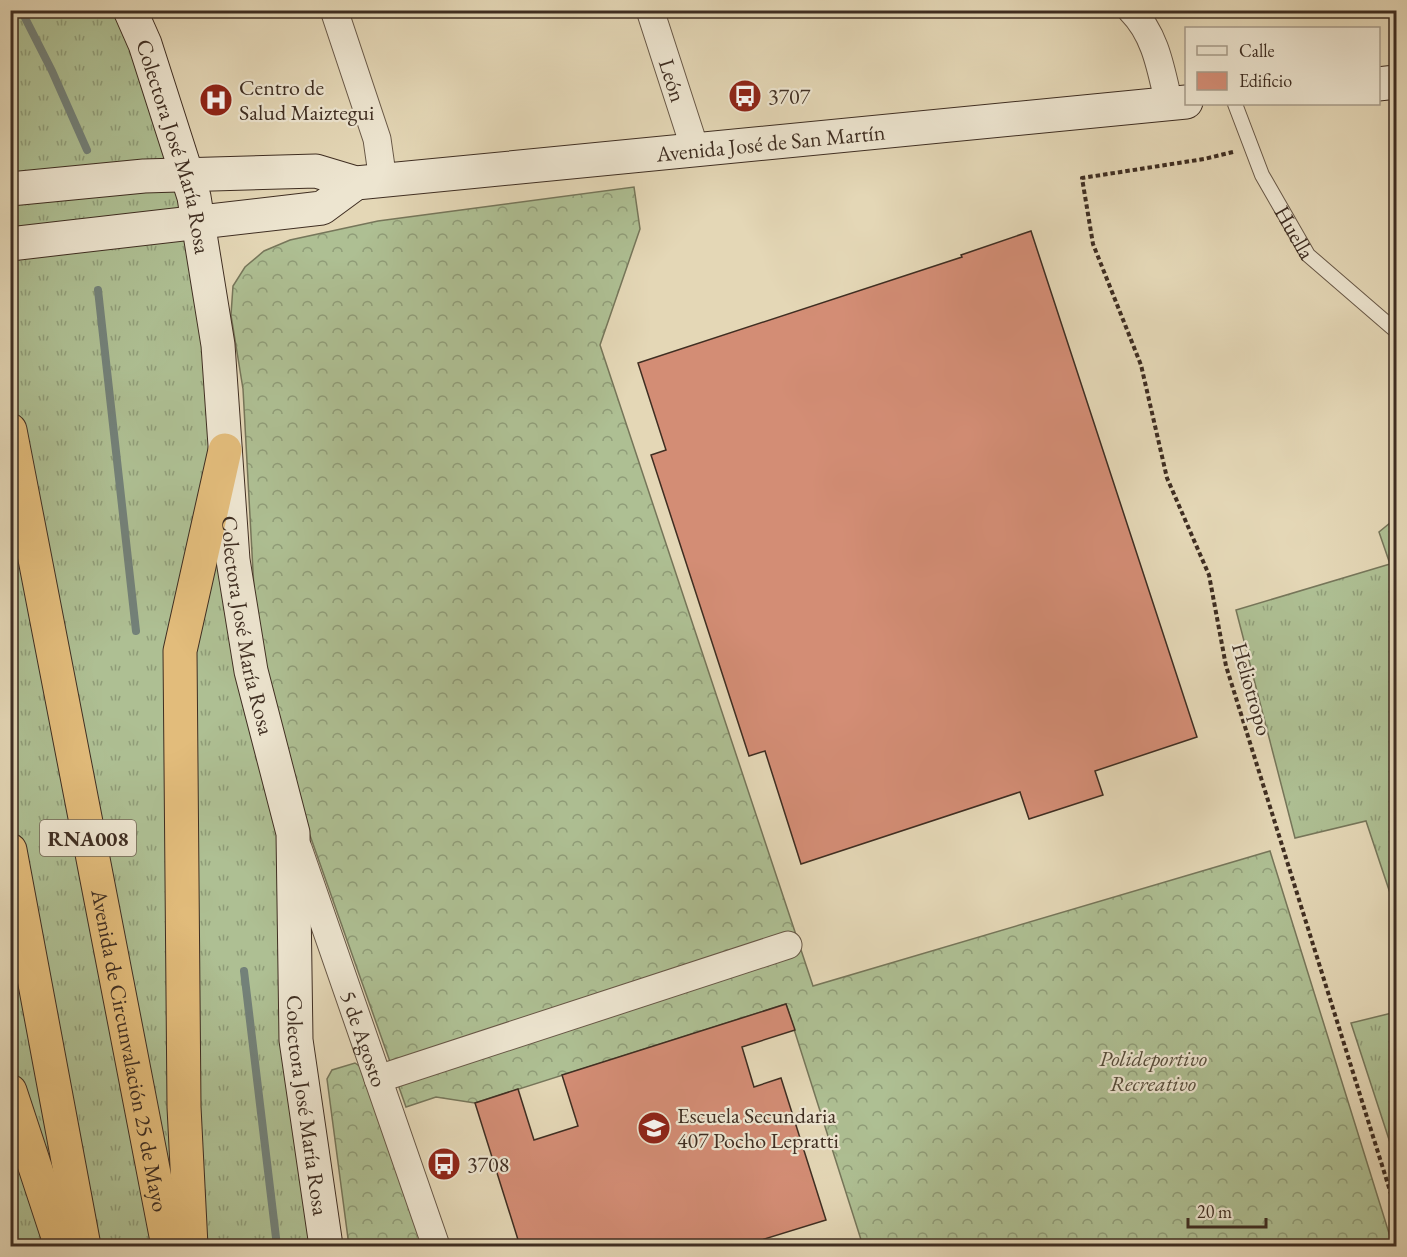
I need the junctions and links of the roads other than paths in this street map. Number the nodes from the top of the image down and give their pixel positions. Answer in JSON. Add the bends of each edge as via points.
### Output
{"nodes":[{"id":1,"x":130,"y":10,"type":"edge"},
{"id":2,"x":334,"y":10,"type":"edge"},
{"id":3,"x":650,"y":10,"type":"edge"},
{"id":4,"x":1131,"y":10,"type":"edge"},
{"id":5,"x":1396,"y":82,"type":"edge"},
{"id":6,"x":1380,"y":84,"type":"edge"},
{"id":7,"x":1178,"y":103,"type":"edge"},
{"id":8,"x":1235,"y":105,"type":"edge"},
{"id":9,"x":695,"y":149,"type":"junction"},
{"id":10,"x":188,"y":175,"type":"junction"},
{"id":11,"x":369,"y":182,"type":"junction"},
{"id":12,"x":10,"y":189,"type":"edge"},
{"id":13,"x":198,"y":223,"type":"junction"},
{"id":14,"x":10,"y":244,"type":"edge"},
{"id":15,"x":1396,"y":331,"type":"edge"},
{"id":16,"x":10,"y":430,"type":"edge"},
{"id":17,"x":225,"y":450,"type":"junction"},
{"id":18,"x":293,"y":833,"type":"junction"},
{"id":19,"x":10,"y":850,"type":"edge"},
{"id":20,"x":788,"y":945,"type":"dead end"},
{"id":21,"x":378,"y":1079,"type":"junction"},
{"id":22,"x":10,"y":1091,"type":"edge"},
{"id":23,"x":61,"y":1246,"type":"edge"},
{"id":24,"x":84,"y":1246,"type":"edge"},
{"id":25,"x":168,"y":1246,"type":"edge"},
{"id":26,"x":191,"y":1246,"type":"edge"},
{"id":27,"x":327,"y":1246,"type":"edge"},
{"id":28,"x":436,"y":1246,"type":"edge"}],
"edges":[{"from":1,"to":10,"type":"main road","name":"Colectora José María Rosa"},
{"from":2,"to":11,"type":"street","via":[[377,139]]},
{"from":3,"to":9,"type":"street","name":"León"},
{"from":4,"to":7,"type":"street","via":[[1144,24]]},
{"from":5,"to":6,"type":"main road"},
{"from":7,"to":9,"type":"main road","name":"Avenida José de San Martín"},
{"from":8,"to":15,"type":"lane","name":"Huella","via":[[1262,175],[1308,255]]},
{"from":9,"to":11,"type":"main road","name":"Avenida José de San Martín"},
{"from":10,"to":11,"type":"main road","name":"Avenida José de San Martín","via":[[316,171]]},
{"from":10,"to":12,"type":"main road","name":"Avenida José de San Martín"},
{"from":10,"to":13,"type":"main road","name":"Colectora José María Rosa"},
{"from":11,"to":13,"type":"main road","via":[[322,208]]},
{"from":13,"to":14,"type":"main road"},
{"from":13,"to":17,"type":"main road","name":"Colectora José María Rosa","via":[[218,345]]},
{"from":16,"to":25,"type":"highway","name":"Avenida de Circunvalación 25 de Mayo","number":"RNA008"},
{"from":17,"to":18,"type":"main road","name":"Colectora José María Rosa","via":[[233,560],[250,671]]},
{"from":17,"to":26,"type":"highway","via":[[180,651],[184,1107]]},
{"from":18,"to":21,"type":"street","name":"5 de Agosto"},
{"from":18,"to":27,"type":"main road","name":"Colectora José María Rosa","via":[[296,1040]]},
{"from":19,"to":24,"type":"highway","number":"RNA008"},
{"from":20,"to":21,"type":"street"},
{"from":21,"to":28,"type":"street","name":"5 de Agosto"},
{"from":22,"to":23,"type":"highway"}]}
